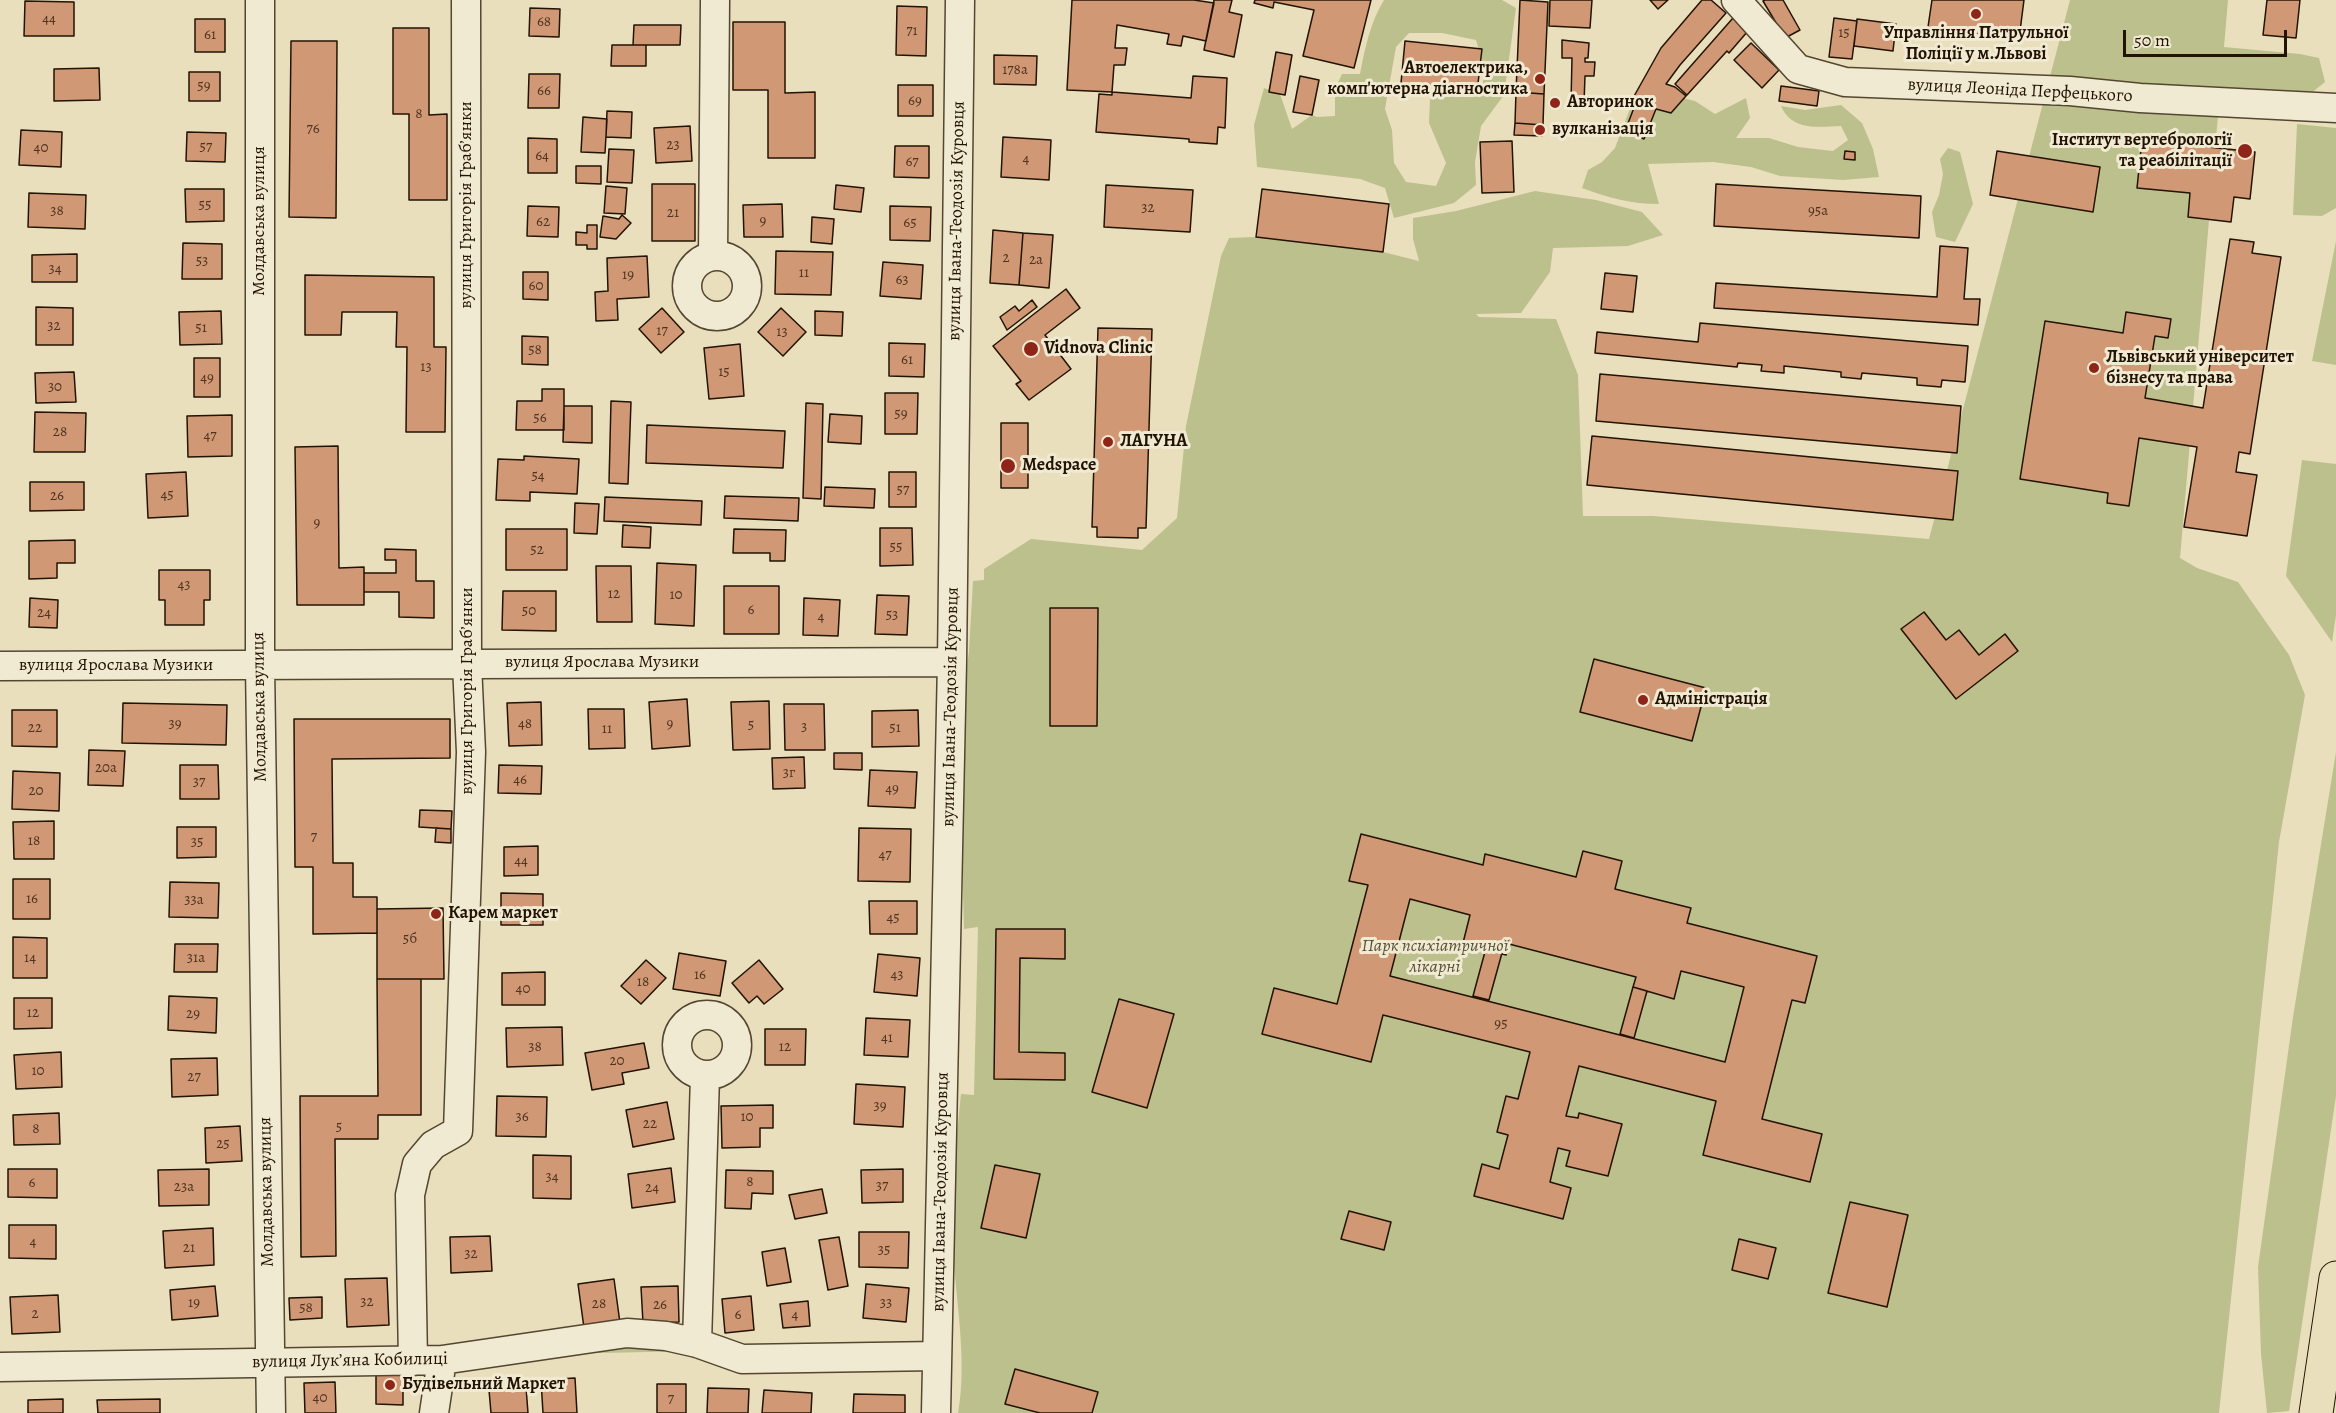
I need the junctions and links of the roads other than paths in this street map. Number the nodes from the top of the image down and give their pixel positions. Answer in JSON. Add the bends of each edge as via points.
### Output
{"nodes":[{"id":1,"x":260,"y":0,"type":"edge"},
{"id":2,"x":466,"y":0,"type":"edge"},
{"id":3,"x":715,"y":0,"type":"edge"},
{"id":4,"x":960,"y":0,"type":"edge"},
{"id":5,"x":1736,"y":0,"type":"edge"},
{"id":6,"x":2336,"y":108,"type":"edge"},
{"id":7,"x":713,"y":256,"type":"dead end"},
{"id":8,"x":952,"y":662,"type":"junction"},
{"id":9,"x":467,"y":664,"type":"junction"},
{"id":10,"x":260,"y":665,"type":"junction"},
{"id":11,"x":0,"y":666,"type":"edge"},
{"id":12,"x":705,"y":1076,"type":"dead end"},
{"id":13,"x":2336,"y":1278,"type":"edge"},
{"id":14,"x":697,"y":1343,"type":"junction"},
{"id":15,"x":937,"y":1356,"type":"junction"},
{"id":16,"x":442,"y":1360,"type":"junction"},
{"id":17,"x":413,"y":1361,"type":"junction"},
{"id":18,"x":270,"y":1363,"type":"junction"},
{"id":19,"x":0,"y":1367,"type":"edge"},
{"id":20,"x":271,"y":1413,"type":"edge"},
{"id":21,"x":434,"y":1413,"type":"edge"},
{"id":22,"x":936,"y":1413,"type":"edge"},
{"id":23,"x":2316,"y":1413,"type":"edge"}],
"edges":[{"from":1,"to":10,"type":"street","name":"Молдавська вулиця"},
{"from":2,"to":9,"type":"street","name":"вулиця Григорія Грабʼянки"},
{"from":3,"to":7,"type":"street"},
{"from":4,"to":8,"type":"street","name":"вулиця Івана-Теодозія Куровця"},
{"from":5,"to":6,"type":"street","name":"вулиця Леоніда Перфецького","via":[[1798,69],[1845,82]]},
{"from":8,"to":9,"type":"street","name":"вулиця Ярослава Музики"},
{"from":8,"to":15,"type":"street","name":"вулиця Івана-Теодозія Куровця"},
{"from":9,"to":10,"type":"street","name":"вулиця Ярослава Музики"},
{"from":9,"to":17,"type":"street","name":"вулиця Григорія Грабʼянки","via":[[471,752],[458,1131],[433,1144],[417,1164],[410,1195]]},
{"from":10,"to":11,"type":"street","name":"вулиця Ярослава Музики"},
{"from":10,"to":18,"type":"street","name":"Молдавська вулиця"},
{"from":12,"to":14,"type":"street"},
{"from":13,"to":23,"type":"main road"},
{"from":14,"to":15,"type":"street","name":"вулиця Лукʼяна Кобилиці","via":[[742,1359]]},
{"from":14,"to":16,"type":"street","name":"вулиця Лукʼяна Кобилиці","via":[[627,1333]]},
{"from":15,"to":22,"type":"street","name":"вулиця Івана-Теодозія Куровця"},
{"from":16,"to":17,"type":"street","name":"вулиця Лукʼяна Кобилиці"},
{"from":16,"to":21,"type":"street"},
{"from":17,"to":18,"type":"street","name":"вулиця Лукʼяна Кобилиці"},
{"from":18,"to":19,"type":"street","name":"вулиця Лукʼяна Кобилиці"},
{"from":18,"to":20,"type":"street","name":"Молдавська вулиця"}]}
